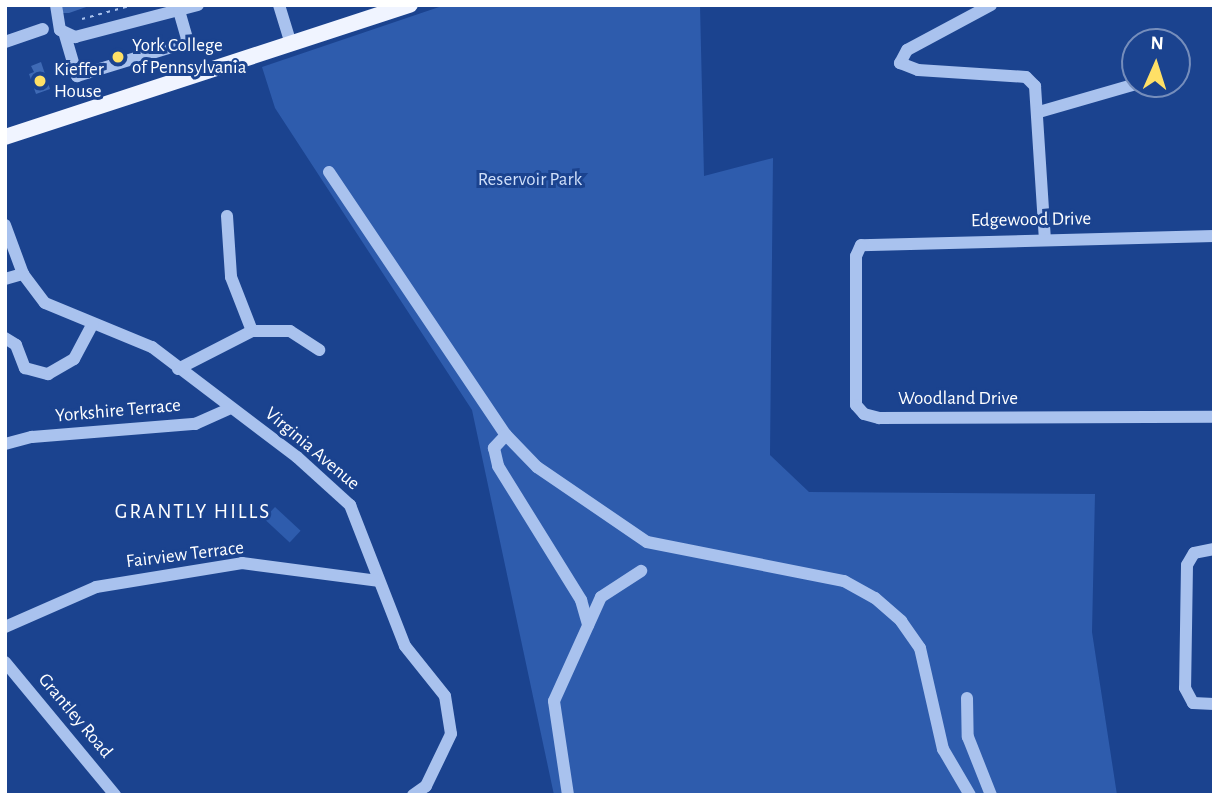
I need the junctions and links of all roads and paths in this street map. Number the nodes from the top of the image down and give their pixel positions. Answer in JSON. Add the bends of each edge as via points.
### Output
{"nodes":[{"id":1,"x":55,"y":5,"type":"edge"},
{"id":2,"x":133,"y":5,"type":"edge"},
{"id":3,"x":198,"y":5,"type":"edge"},
{"id":4,"x":279,"y":5,"type":"edge"},
{"id":5,"x":410,"y":5,"type":"edge"},
{"id":6,"x":990,"y":5,"type":"edge"},
{"id":7,"x":179,"y":11,"type":"junction"},
{"id":8,"x":82,"y":19,"type":"dead end"},
{"id":9,"x":43,"y":29,"type":"dead end"},
{"id":10,"x":65,"y":35,"type":"junction"},
{"id":11,"x":5,"y":42,"type":"edge"},
{"id":12,"x":291,"y":44,"type":"junction"},
{"id":13,"x":1121,"y":88,"type":"edge"},
{"id":14,"x":1039,"y":112,"type":"junction"},
{"id":15,"x":5,"y":137,"type":"edge"},
{"id":16,"x":329,"y":172,"type":"dead end"},
{"id":17,"x":227,"y":216,"type":"dead end"},
{"id":18,"x":5,"y":225,"type":"edge"},
{"id":19,"x":1214,"y":236,"type":"edge"},
{"id":20,"x":1045,"y":240,"type":"junction"},
{"id":21,"x":856,"y":257,"type":"joint"},
{"id":22,"x":23,"y":274,"type":"junction"},
{"id":23,"x":5,"y":279,"type":"edge"},
{"id":24,"x":93,"y":324,"type":"junction"},
{"id":25,"x":252,"y":331,"type":"junction"},
{"id":26,"x":5,"y":338,"type":"edge"},
{"id":27,"x":319,"y":350,"type":"dead end"},
{"id":28,"x":178,"y":369,"type":"junction"},
{"id":29,"x":231,"y":408,"type":"junction"},
{"id":30,"x":1214,"y":417,"type":"edge"},
{"id":31,"x":506,"y":435,"type":"junction"},
{"id":32,"x":5,"y":444,"type":"edge"},
{"id":33,"x":1214,"y":549,"type":"edge"},
{"id":34,"x":641,"y":571,"type":"dead end"},
{"id":35,"x":378,"y":581,"type":"junction"},
{"id":36,"x":589,"y":626,"type":"junction"},
{"id":37,"x":5,"y":627,"type":"edge"},
{"id":38,"x":5,"y":662,"type":"edge"},
{"id":39,"x":967,"y":698,"type":"dead end"},
{"id":40,"x":1214,"y":704,"type":"edge"},
{"id":41,"x":116,"y":795,"type":"edge"},
{"id":42,"x":413,"y":795,"type":"edge"},
{"id":43,"x":568,"y":795,"type":"edge"},
{"id":44,"x":970,"y":795,"type":"edge"},
{"id":45,"x":991,"y":795,"type":"edge"}],
"edges":[{"from":1,"to":10,"type":"street"},
{"from":2,"to":8,"type":"path"},
{"from":3,"to":7,"type":"street"},
{"from":4,"to":12,"type":"street"},
{"from":5,"to":12,"type":"main road"},
{"from":6,"to":14,"type":"street","via":[[900,58],[904,66],[918,71],[1026,77],[1035,86]]},
{"from":7,"to":10,"type":"street","via":[[75,37]]},
{"from":7,"to":10,"type":"street","via":[[188,42],[77,76]]},
{"from":9,"to":11,"type":"street"},
{"from":12,"to":15,"type":"main road"},
{"from":13,"to":14,"type":"street"},
{"from":14,"to":20,"type":"street"},
{"from":16,"to":31,"type":"street"},
{"from":17,"to":25,"type":"street","via":[[231,277]]},
{"from":18,"to":22,"type":"street","name":"Virginia Avenue"},
{"from":19,"to":20,"type":"street","name":"Edgewood Drive"},
{"from":20,"to":21,"type":"street","name":"Edgewood Drive","via":[[873,242],[861,245]]},
{"from":21,"to":30,"type":"street","name":"Woodland Drive","via":[[856,405],[864,414],[879,418]]},
{"from":22,"to":23,"type":"street"},
{"from":22,"to":24,"type":"street","name":"Virginia Avenue","via":[[45,303]]},
{"from":24,"to":26,"type":"street","via":[[74,359],[48,374],[25,368],[16,345]]},
{"from":24,"to":28,"type":"street","name":"Virginia Avenue","via":[[152,347]]},
{"from":25,"to":27,"type":"street","via":[[290,331]]},
{"from":25,"to":28,"type":"street"},
{"from":28,"to":29,"type":"street","name":"Virginia Avenue"},
{"from":29,"to":32,"type":"street","name":"Yorkshire Terrace","via":[[195,424],[32,437]]},
{"from":29,"to":35,"type":"street","name":"Virginia Avenue","via":[[297,457],[350,505]]},
{"from":31,"to":36,"type":"street","via":[[494,448],[498,466],[581,600]]},
{"from":31,"to":44,"type":"street","via":[[537,467],[648,542],[844,581],[875,598],[901,621],[920,648],[943,749]]},
{"from":33,"to":40,"type":"street","via":[[1194,553],[1187,565],[1185,663],[1185,688],[1193,703]]},
{"from":34,"to":36,"type":"street","via":[[625,577],[601,597]]},
{"from":35,"to":37,"type":"street","name":"Fairview Terrace","via":[[242,563],[96,587]]},
{"from":35,"to":42,"type":"street","name":"Virginia Avenue","via":[[405,646],[445,696],[452,734],[426,786]]},
{"from":36,"to":43,"type":"street","via":[[554,701]]},
{"from":38,"to":41,"type":"street","name":"Grantley Road"},
{"from":39,"to":45,"type":"street","via":[[968,737]]}]}
